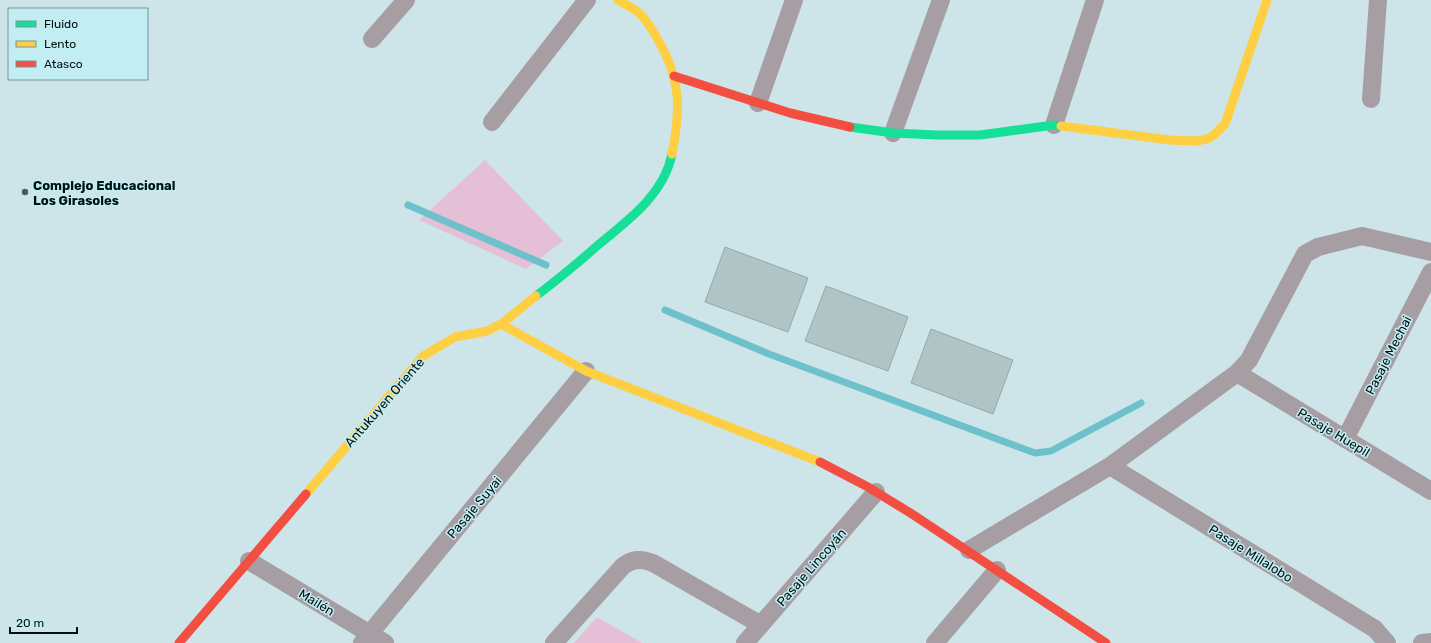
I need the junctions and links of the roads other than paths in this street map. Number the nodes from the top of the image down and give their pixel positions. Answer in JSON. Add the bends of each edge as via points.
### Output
{"nodes":[{"id":1,"x":406,"y":0,"type":"edge"},
{"id":2,"x":587,"y":0,"type":"edge"},
{"id":3,"x":618,"y":0,"type":"edge"},
{"id":4,"x":794,"y":0,"type":"edge"},
{"id":5,"x":941,"y":0,"type":"edge"},
{"id":6,"x":1095,"y":0,"type":"edge"},
{"id":7,"x":1266,"y":0,"type":"edge"},
{"id":8,"x":1378,"y":0,"type":"edge"},
{"id":9,"x":641,"y":7,"type":"edge"},
{"id":10,"x":372,"y":40,"type":"dead end"},
{"id":11,"x":674,"y":76,"type":"junction"},
{"id":12,"x":1371,"y":99,"type":"dead end"},
{"id":13,"x":758,"y":103,"type":"junction"},
{"id":14,"x":492,"y":122,"type":"dead end"},
{"id":15,"x":1054,"y":125,"type":"junction"},
{"id":16,"x":893,"y":132,"type":"junction"},
{"id":17,"x":1431,"y":252,"type":"edge"},
{"id":18,"x":1431,"y":272,"type":"edge"},
{"id":19,"x":501,"y":324,"type":"junction"},
{"id":20,"x":586,"y":371,"type":"junction"},
{"id":21,"x":1237,"y":373,"type":"junction"},
{"id":22,"x":1345,"y":439,"type":"junction"},
{"id":23,"x":1110,"y":466,"type":"junction"},
{"id":24,"x":1430,"y":489,"type":"edge"},
{"id":25,"x":876,"y":492,"type":"junction"},
{"id":26,"x":969,"y":550,"type":"junction"},
{"id":27,"x":249,"y":561,"type":"junction"},
{"id":28,"x":997,"y":570,"type":"junction"},
{"id":29,"x":761,"y":625,"type":"junction"},
{"id":30,"x":366,"y":638,"type":"edge"},
{"id":31,"x":1431,"y":642,"type":"edge"},
{"id":32,"x":179,"y":643,"type":"edge"},
{"id":33,"x":384,"y":643,"type":"edge"},
{"id":34,"x":554,"y":643,"type":"edge"},
{"id":35,"x":745,"y":643,"type":"edge"},
{"id":36,"x":935,"y":643,"type":"edge"},
{"id":37,"x":1104,"y":643,"type":"edge"},
{"id":38,"x":1387,"y":643,"type":"edge"},
{"id":39,"x":1422,"y":643,"type":"edge"}],
"edges":[{"from":1,"to":10,"type":"street"},
{"from":2,"to":14,"type":"street"},
{"from":3,"to":9,"type":"street","name":"Antukuyen Oriente"},
{"from":4,"to":13,"type":"street"},
{"from":5,"to":16,"type":"street"},
{"from":6,"to":15,"type":"street"},
{"from":7,"to":15,"type":"street","via":[[1225,124],[1214,135],[1207,139],[1189,141]]},
{"from":8,"to":12,"type":"street"},
{"from":9,"to":11,"type":"street","name":"Antukuyen Oriente","via":[[667,55]]},
{"from":11,"to":13,"type":"street"},
{"from":11,"to":19,"type":"street","name":"Antukuyen Oriente","via":[[678,95],[678,130],[671,161],[658,186],[641,209]]},
{"from":13,"to":16,"type":"street","via":[[819,120]]},
{"from":15,"to":16,"type":"street","via":[[980,135]]},
{"from":17,"to":21,"type":"street","via":[[1362,236],[1318,247],[1305,254],[1249,360]]},
{"from":18,"to":22,"type":"street","name":"Pasaje Mechai"},
{"from":19,"to":20,"type":"street"},
{"from":19,"to":27,"type":"street","name":"Antukuyen Oriente","via":[[487,331],[455,337],[423,356]]},
{"from":20,"to":25,"type":"street","via":[[822,463]]},
{"from":20,"to":30,"type":"street","name":"Pasaje Suyai"},
{"from":21,"to":22,"type":"street","name":"Pasaje Huepil"},
{"from":21,"to":23,"type":"street"},
{"from":22,"to":24,"type":"street","name":"Pasaje Huepil"},
{"from":23,"to":26,"type":"street"},
{"from":23,"to":38,"type":"street","name":"Pasaje Millalobo","via":[[1375,629]]},
{"from":25,"to":26,"type":"street"},
{"from":25,"to":29,"type":"street","name":"Pasaje Lincoyán"},
{"from":26,"to":28,"type":"street"},
{"from":27,"to":30,"type":"street","name":"Mailén"},
{"from":27,"to":32,"type":"street","name":"Antukuyen Oriente"},
{"from":28,"to":36,"type":"street"},
{"from":28,"to":37,"type":"street"},
{"from":29,"to":34,"type":"street","via":[[653,563],[638,559],[623,566]]},
{"from":29,"to":35,"type":"street","name":"Pasaje Lincoyán"},
{"from":30,"to":33,"type":"street","name":"Mailén"},
{"from":31,"to":39,"type":"street"}]}
